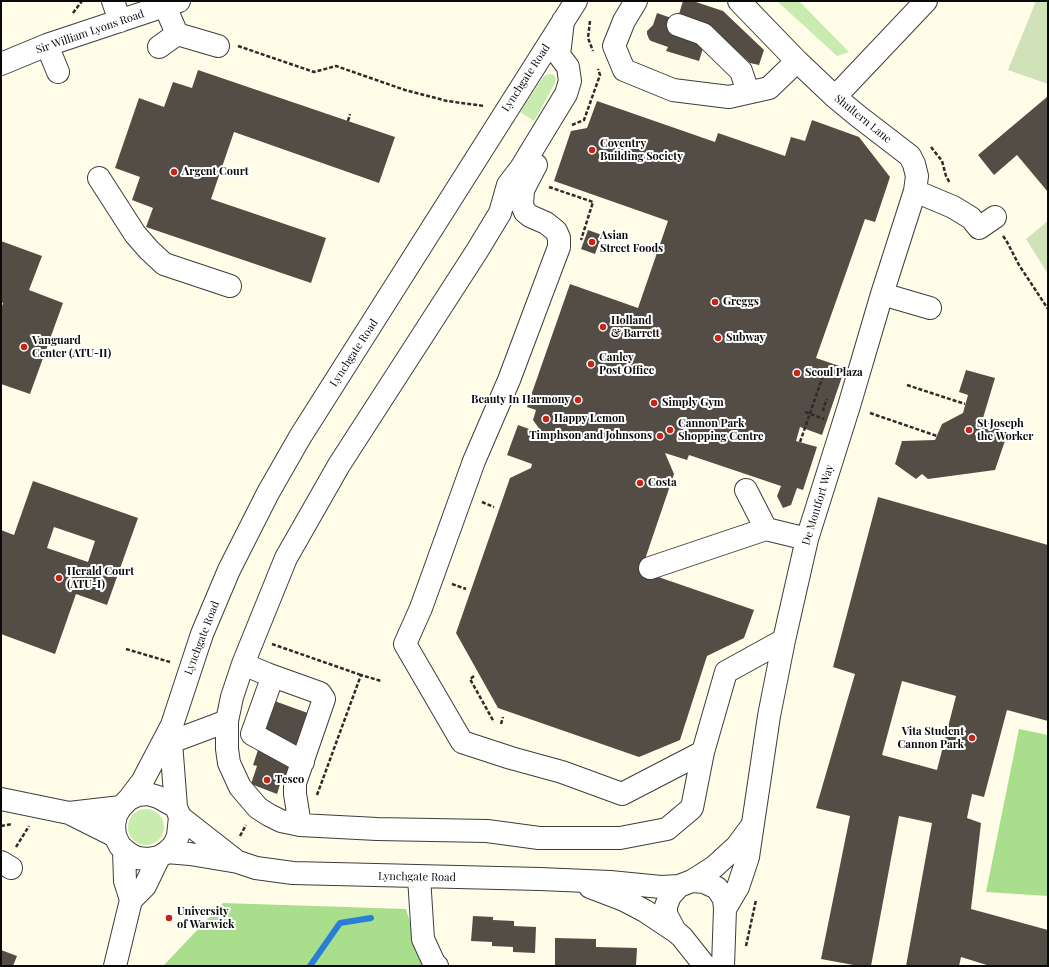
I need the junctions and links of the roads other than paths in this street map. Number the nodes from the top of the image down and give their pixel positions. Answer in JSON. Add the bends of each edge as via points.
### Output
{"nodes":[{"id":1,"x":576,"y":1,"type":"edge"},
{"id":2,"x":636,"y":1,"type":"edge"},
{"id":3,"x":739,"y":1,"type":"edge"},
{"id":4,"x":926,"y":1,"type":"edge"},
{"id":5,"x":172,"y":4,"type":"edge"},
{"id":6,"x":116,"y":11,"type":"edge"},
{"id":7,"x":563,"y":21,"type":"junction"},
{"id":8,"x":678,"y":25,"type":"dead end"},
{"id":9,"x":177,"y":34,"type":"junction"},
{"id":10,"x":225,"y":45,"type":"road end"},
{"id":11,"x":48,"y":46,"type":"junction"},
{"id":12,"x":159,"y":47,"type":"dead end"},
{"id":13,"x":797,"y":61,"type":"junction"},
{"id":14,"x":1,"y":64,"type":"edge"},
{"id":15,"x":58,"y":72,"type":"dead end"},
{"id":16,"x":748,"y":92,"type":"junction"},
{"id":17,"x":835,"y":97,"type":"junction"},
{"id":18,"x":556,"y":111,"type":"junction"},
{"id":19,"x":99,"y":178,"type":"dead end"},
{"id":20,"x":915,"y":191,"type":"junction"},
{"id":21,"x":988,"y":222,"type":"road end"},
{"id":22,"x":230,"y":286,"type":"dead end"},
{"id":23,"x":882,"y":294,"type":"junction"},
{"id":24,"x":930,"y":308,"type":"dead end"},
{"id":25,"x":746,"y":490,"type":"dead end"},
{"id":26,"x":766,"y":529,"type":"junction"},
{"id":27,"x":807,"y":539,"type":"junction"},
{"id":28,"x":650,"y":568,"type":"dead end"},
{"id":29,"x":784,"y":640,"type":"junction"},
{"id":30,"x":243,"y":664,"type":"junction"},
{"id":31,"x":267,"y":674,"type":"junction"},
{"id":32,"x":227,"y":720,"type":"junction"},
{"id":33,"x":172,"y":733,"type":"junction"},
{"id":34,"x":703,"y":752,"type":"junction"},
{"id":35,"x":302,"y":762,"type":"junction"},
{"id":36,"x":1,"y":799,"type":"edge"},
{"id":37,"x":125,"y":803,"type":"junction"},
{"id":38,"x":178,"y":812,"type":"junction"},
{"id":39,"x":69,"y":813,"type":"junction"},
{"id":40,"x":300,"y":825,"type":"junction"},
{"id":41,"x":752,"y":827,"type":"junction"},
{"id":42,"x":120,"y":843,"type":"junction"},
{"id":43,"x":163,"y":854,"type":"junction"},
{"id":44,"x":238,"y":862,"type":"junction"},
{"id":45,"x":419,"y":877,"type":"junction"},
{"id":46,"x":574,"y":881,"type":"junction"},
{"id":47,"x":686,"y":884,"type":"junction"},
{"id":48,"x":131,"y":900,"type":"junction"},
{"id":49,"x":725,"y":914,"type":"junction"},
{"id":50,"x":678,"y":934,"type":"junction"},
{"id":51,"x":115,"y":966,"type":"edge"},
{"id":52,"x":437,"y":966,"type":"edge"},
{"id":53,"x":705,"y":966,"type":"edge"},
{"id":54,"x":723,"y":966,"type":"edge"}],
"edges":[{"from":1,"to":7,"type":"street","name":"Lynchgate Road"},
{"from":2,"to":16,"type":"street","via":[[614,46],[624,70],[672,90],[729,96]]},
{"from":3,"to":13,"type":"street","name":"Shultern Lane"},
{"from":4,"to":17,"type":"street"},
{"from":5,"to":6,"type":"street","name":"Sir William Lyons Road"},
{"from":5,"to":9,"type":"street"},
{"from":6,"to":11,"type":"street","name":"Sir William Lyons Road"},
{"from":7,"to":18,"type":"street","via":[[559,55],[568,68],[570,81]]},
{"from":7,"to":33,"type":"street","name":"Lynchgate Road","via":[[300,437],[268,494],[229,570],[202,634]]},
{"from":8,"to":16,"type":"street","via":[[703,34],[741,71]]},
{"from":9,"to":10,"type":"street"},
{"from":9,"to":12,"type":"street"},
{"from":11,"to":14,"type":"street","name":"Sir William Lyons Road"},
{"from":11,"to":15,"type":"street"},
{"from":13,"to":16,"type":"street","via":[[769,88]]},
{"from":13,"to":17,"type":"street","name":"Shultern Lane"},
{"from":17,"to":20,"type":"street","name":"Shultern Lane","via":[[910,156],[917,172]]},
{"from":18,"to":30,"type":"street","via":[[508,185],[500,213],[477,251],[310,514],[286,558]]},
{"from":18,"to":34,"type":"street","via":[[553,135],[526,181],[522,205],[530,216],[546,222],[556,231],[559,246],[405,644],[462,742],[562,772],[622,794]]},
{"from":19,"to":22,"type":"street","via":[[135,234],[164,264]]},
{"from":20,"to":21,"type":"street","via":[[953,207],[971,218]]},
{"from":20,"to":23,"type":"street","name":"De Montfort Way"},
{"from":23,"to":24,"type":"street"},
{"from":23,"to":27,"type":"street","name":"De Montfort Way"},
{"from":25,"to":26,"type":"street"},
{"from":26,"to":27,"type":"street"},
{"from":26,"to":28,"type":"street"},
{"from":27,"to":29,"type":"street","name":"De Montfort Way"},
{"from":29,"to":34,"type":"street","via":[[726,672]]},
{"from":29,"to":41,"type":"street","name":"De Montfort Way"},
{"from":30,"to":31,"type":"street"},
{"from":30,"to":32,"type":"street"},
{"from":31,"to":35,"type":"street","via":[[271,681],[252,734]]},
{"from":31,"to":35,"type":"street","via":[[320,692],[324,699]]},
{"from":32,"to":33,"type":"street"},
{"from":32,"to":40,"type":"street","via":[[229,763],[240,787],[258,808],[269,816]]},
{"from":33,"to":37,"type":"street","name":"Lynchgate Road","via":[[142,782]]},
{"from":33,"to":38,"type":"street","name":"Lynchgate Road"},
{"from":34,"to":40,"type":"street","via":[[692,808],[667,829],[620,838],[539,838],[487,830]]},
{"from":35,"to":40,"type":"street","via":[[295,783]]},
{"from":36,"to":39,"type":"street"},
{"from":37,"to":38,"type":"street","name":"Lynchgate Road","via":[[138,795],[148,794],[158,797]]},
{"from":37,"to":39,"type":"street"},
{"from":37,"to":42,"type":"street","name":"Lynchgate Road","via":[[116,815],[114,826]]},
{"from":38,"to":43,"type":"street","name":"Lynchgate Road","via":[[178,836],[174,845]]},
{"from":38,"to":44,"type":"street","name":"Lynchgate Road"},
{"from":39,"to":42,"type":"street"},
{"from":41,"to":47,"type":"street","name":"De Montfort Way","via":[[737,846],[714,867]]},
{"from":41,"to":49,"type":"street","name":"De Montfort Way","via":[[748,857],[738,888]]},
{"from":42,"to":43,"type":"street","name":"Lynchgate Road","via":[[128,853],[138,858],[148,859]]},
{"from":42,"to":48,"type":"street","via":[[125,881]]},
{"from":43,"to":44,"type":"street","name":"Lynchgate Road"},
{"from":43,"to":48,"type":"street","via":[[145,886]]},
{"from":44,"to":45,"type":"street","name":"Lynchgate Road","via":[[256,868],[292,873]]},
{"from":45,"to":46,"type":"street","name":"Lynchgate Road"},
{"from":45,"to":52,"type":"street","via":[[423,939]]},
{"from":46,"to":47,"type":"street","name":"Lynchgate Road","via":[[661,887]]},
{"from":46,"to":50,"type":"street","name":"Lynchgate Road","via":[[624,900]]},
{"from":47,"to":49,"type":"street","via":[[704,882],[717,888],[724,899]]},
{"from":47,"to":50,"type":"street","name":"De Montfort Way","via":[[670,896],[666,906],[666,914]]},
{"from":48,"to":51,"type":"street"},
{"from":49,"to":50,"type":"street","name":"De Montfort Way","via":[[718,929],[706,940],[695,941]]},
{"from":49,"to":54,"type":"street"},
{"from":50,"to":53,"type":"street","name":"De Montfort Way"}]}
